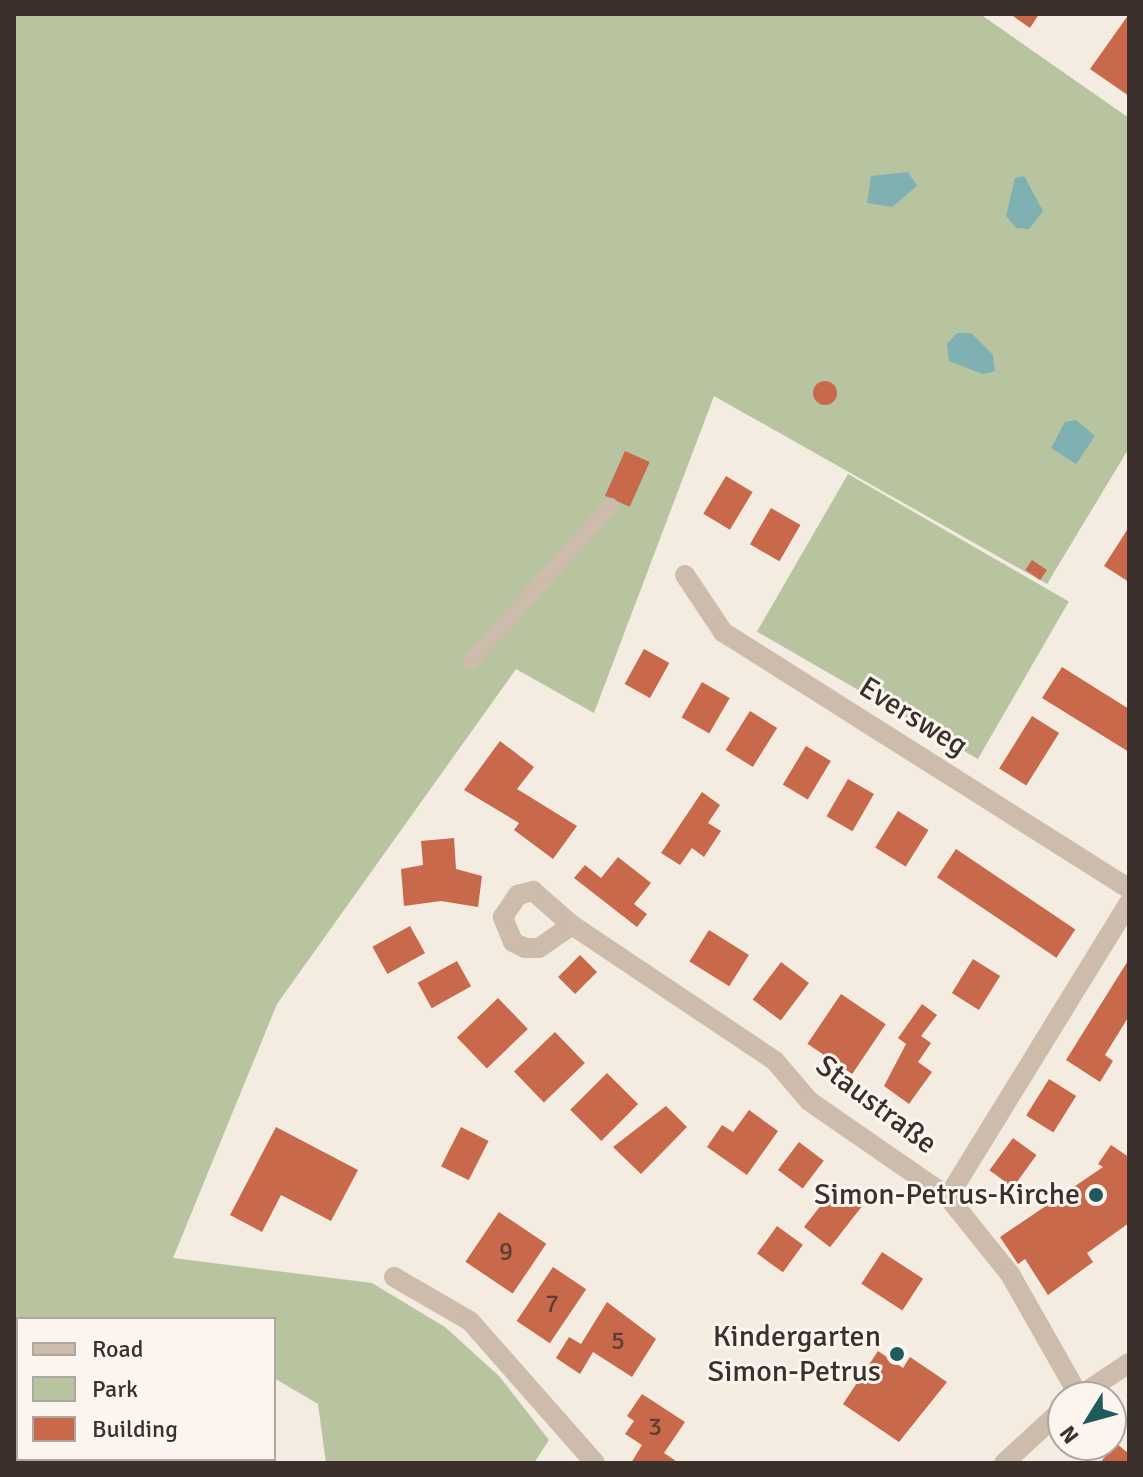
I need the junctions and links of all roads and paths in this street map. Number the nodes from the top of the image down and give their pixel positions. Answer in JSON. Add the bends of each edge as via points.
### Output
{"nodes":[{"id":1,"x":610,"y":506,"type":"dead end"},
{"id":2,"x":685,"y":575,"type":"dead end"},
{"id":3,"x":470,"y":662,"type":"dead end"},
{"id":4,"x":1129,"y":889,"type":"edge"},
{"id":5,"x":1129,"y":903,"type":"edge"},
{"id":6,"x":572,"y":925,"type":"dead end"},
{"id":7,"x":948,"y":1197,"type":"junction"},
{"id":8,"x":394,"y":1277,"type":"dead end"},
{"id":9,"x":1129,"y":1363,"type":"edge"},
{"id":10,"x":1070,"y":1381,"type":"edge"},
{"id":11,"x":1101,"y":1381,"type":"edge"},
{"id":12,"x":1047,"y":1424,"type":"edge"},
{"id":13,"x":595,"y":1463,"type":"edge"},
{"id":14,"x":1004,"y":1463,"type":"edge"}],
"edges":[{"from":1,"to":3,"type":"lane"},
{"from":2,"to":4,"type":"street","name":"Eversweg","via":[[723,632]]},
{"from":5,"to":7,"type":"street"},
{"from":6,"to":7,"type":"street","name":"Staustraße","via":[[775,1061],[809,1101]]},
{"from":7,"to":10,"type":"street","name":"Staustraße","via":[[1010,1274]]},
{"from":8,"to":13,"type":"street","via":[[470,1321]]},
{"from":9,"to":11,"type":"street"},
{"from":12,"to":14,"type":"street"}]}
